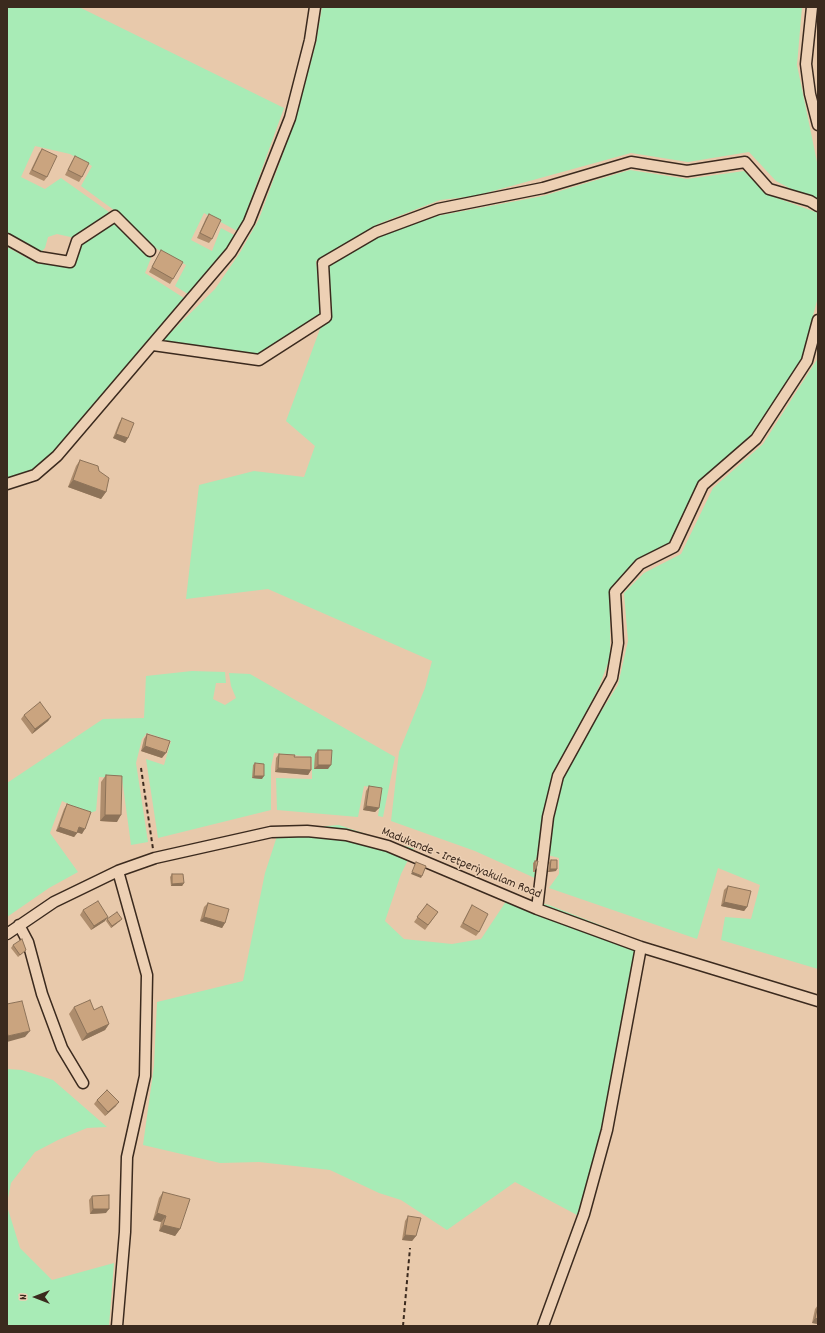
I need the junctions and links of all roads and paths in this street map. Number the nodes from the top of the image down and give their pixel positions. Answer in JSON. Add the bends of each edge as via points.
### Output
{"nodes":[{"id":1,"x":316,"y":7,"type":"edge"},
{"id":2,"x":812,"y":7,"type":"edge"},
{"id":3,"x":818,"y":125,"type":"edge"},
{"id":4,"x":818,"y":206,"type":"edge"},
{"id":5,"x":7,"y":239,"type":"edge"},
{"id":6,"x":150,"y":251,"type":"dead end"},
{"id":7,"x":818,"y":320,"type":"edge"},
{"id":8,"x":153,"y":345,"type":"junction"},
{"id":9,"x":7,"y":484,"type":"edge"},
{"id":10,"x":141,"y":768,"type":"dead end"},
{"id":11,"x":155,"y":858,"type":"junction"},
{"id":12,"x":118,"y":871,"type":"junction"},
{"id":13,"x":537,"y":909,"type":"junction"},
{"id":14,"x":19,"y":925,"type":"junction"},
{"id":15,"x":7,"y":934,"type":"edge"},
{"id":16,"x":641,"y":947,"type":"junction"},
{"id":17,"x":818,"y":1002,"type":"edge"},
{"id":18,"x":84,"y":1083,"type":"dead end"},
{"id":19,"x":410,"y":1248,"type":"dead end"},
{"id":20,"x":117,"y":1326,"type":"edge"},
{"id":21,"x":403,"y":1326,"type":"edge"},
{"id":22,"x":543,"y":1326,"type":"edge"}],
"edges":[{"from":1,"to":8,"type":"street","via":[[290,118],[249,222],[232,252]]},
{"from":2,"to":3,"type":"street","via":[[806,64]]},
{"from":4,"to":8,"type":"street","via":[[810,201],[769,189],[745,162],[687,171],[631,162],[544,188],[438,209],[376,232],[323,263],[326,317],[259,360]]},
{"from":5,"to":6,"type":"street","via":[[39,257],[70,262],[77,241],[115,216]]},
{"from":7,"to":13,"type":"street","via":[[807,361],[756,439],[703,485],[674,547],[640,564],[616,592],[618,643],[612,678],[558,776],[548,818]]},
{"from":8,"to":9,"type":"street","via":[[57,456],[35,475]]},
{"from":10,"to":11,"type":"path"},
{"from":11,"to":12,"type":"street","name":"Madukande - Iretperiyakulam Road"},
{"from":11,"to":13,"type":"street","name":"Madukande - Iretperiyakulam Road","via":[[271,832],[307,831],[346,835],[388,846]]},
{"from":12,"to":14,"type":"street","name":"Madukande - Iretperiyakulam Road","via":[[54,902]]},
{"from":12,"to":20,"type":"street","via":[[147,975],[145,1076],[127,1158],[125,1232]]},
{"from":13,"to":16,"type":"street","name":"Madukande - Iretperiyakulam Road"},
{"from":14,"to":15,"type":"street","name":"Madukande - Iretperiyakulam Road"},
{"from":14,"to":18,"type":"street","via":[[28,942],[42,994],[62,1048]]},
{"from":16,"to":17,"type":"street","name":"Madukande - Iretperiyakulam Road"},
{"from":16,"to":22,"type":"street","via":[[607,1130],[584,1214]]},
{"from":19,"to":21,"type":"path"}]}
